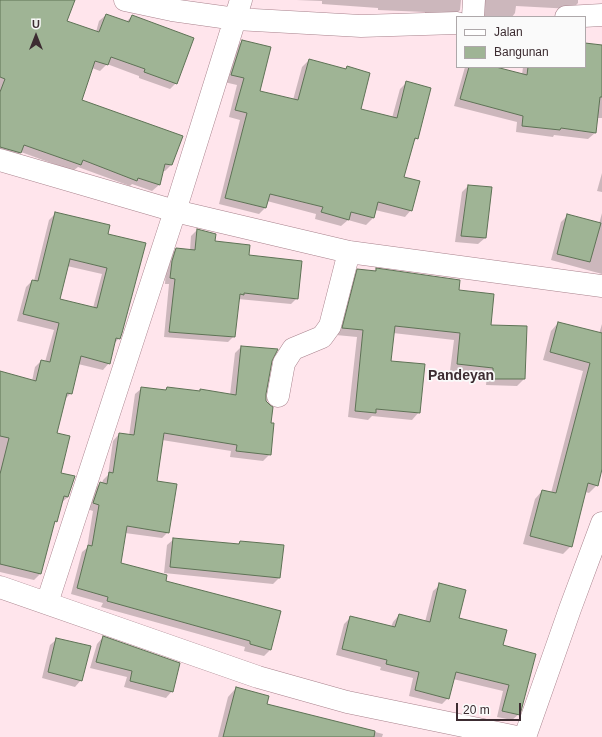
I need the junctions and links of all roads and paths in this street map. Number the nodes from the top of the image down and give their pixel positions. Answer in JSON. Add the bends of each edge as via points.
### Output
{"nodes":[{"id":1,"x":125,"y":0,"type":"edge"},
{"id":2,"x":474,"y":0,"type":"edge"},
{"id":3,"x":238,"y":9,"type":"edge"},
{"id":4,"x":602,"y":15,"type":"edge"},
{"id":5,"x":473,"y":16,"type":"edge"},
{"id":6,"x":584,"y":16,"type":"edge"},
{"id":7,"x":456,"y":23,"type":"edge"},
{"id":8,"x":0,"y":160,"type":"edge"},
{"id":9,"x":175,"y":211,"type":"junction"},
{"id":10,"x":349,"y":252,"type":"junction"},
{"id":11,"x":602,"y":286,"type":"edge"},
{"id":12,"x":278,"y":396,"type":"dead end"},
{"id":13,"x":602,"y":523,"type":"edge"},
{"id":14,"x":0,"y":587,"type":"edge"},
{"id":15,"x":48,"y":603,"type":"junction"},
{"id":16,"x":517,"y":737,"type":"edge"},
{"id":17,"x":525,"y":737,"type":"edge"}],
"edges":[{"from":1,"to":3,"type":"street","via":[[172,10]]},
{"from":2,"to":5,"type":"street"},
{"from":3,"to":7,"type":"street","via":[[361,26]]},
{"from":3,"to":9,"type":"street"},
{"from":4,"to":6,"type":"street"},
{"from":8,"to":9,"type":"street"},
{"from":9,"to":10,"type":"street"},
{"from":9,"to":15,"type":"street"},
{"from":10,"to":11,"type":"street"},
{"from":10,"to":12,"type":"street","via":[[330,326],[322,337],[294,349],[284,363]]},
{"from":13,"to":17,"type":"street"},
{"from":14,"to":15,"type":"street"},
{"from":15,"to":16,"type":"street","via":[[258,677],[300,689],[347,702]]}]}
